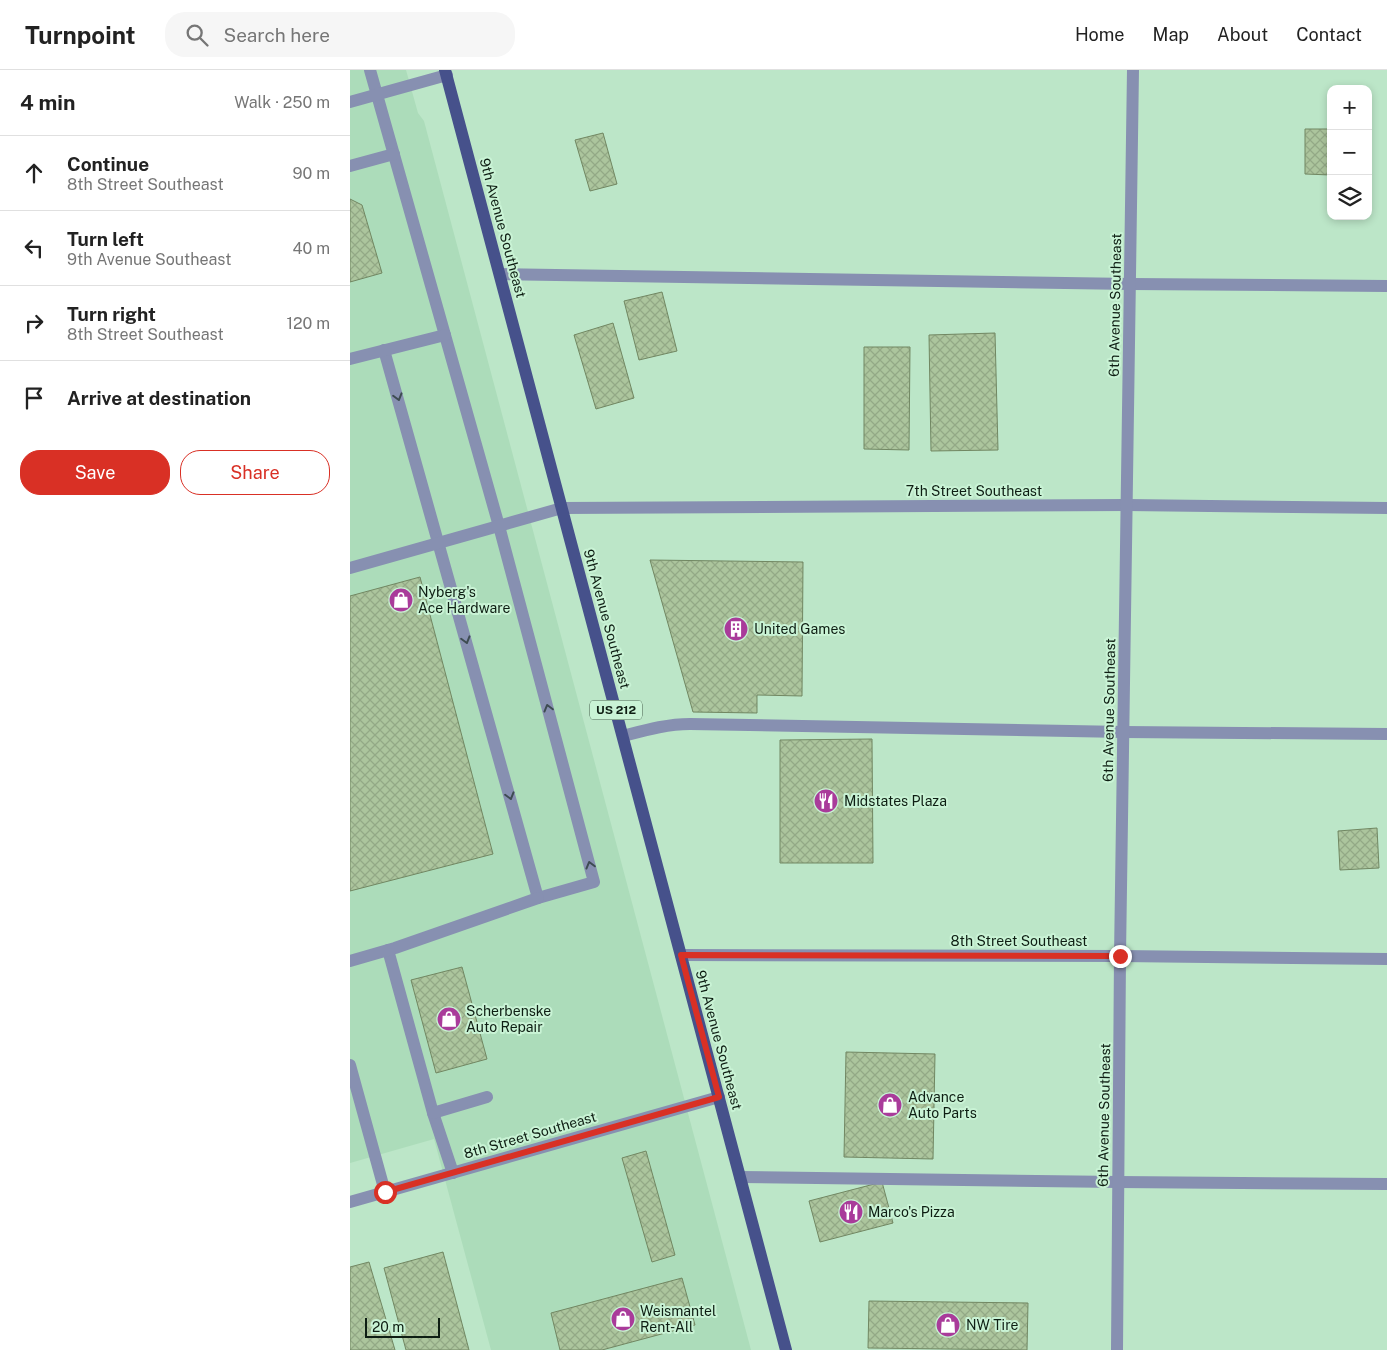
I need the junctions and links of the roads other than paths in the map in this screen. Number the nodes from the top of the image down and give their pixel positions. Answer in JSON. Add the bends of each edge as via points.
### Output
{"nodes":[{"id":1,"x":370,"y":70,"type":"edge"},
{"id":2,"x":1133,"y":70,"type":"edge"},
{"id":3,"x":446,"y":72,"type":"edge"},
{"id":4,"x":377,"y":94,"type":"junction"},
{"id":5,"x":350,"y":102,"type":"edge"},
{"id":6,"x":394,"y":154,"type":"junction"},
{"id":7,"x":350,"y":166,"type":"edge"},
{"id":8,"x":500,"y":274,"type":"junction"},
{"id":9,"x":1130,"y":284,"type":"junction"},
{"id":10,"x":1387,"y":286,"type":"edge"},
{"id":11,"x":445,"y":334,"type":"junction"},
{"id":12,"x":384,"y":350,"type":"junction"},
{"id":13,"x":350,"y":359,"type":"edge"},
{"id":14,"x":1127,"y":505,"type":"junction"},
{"id":15,"x":562,"y":508,"type":"junction"},
{"id":16,"x":1387,"y":508,"type":"edge"},
{"id":17,"x":499,"y":526,"type":"junction"},
{"id":18,"x":439,"y":542,"type":"junction"},
{"id":19,"x":350,"y":568,"type":"edge"},
{"id":20,"x":1124,"y":732,"type":"junction"},
{"id":21,"x":1387,"y":734,"type":"edge"},
{"id":22,"x":623,"y":736,"type":"junction"},
{"id":23,"x":538,"y":898,"type":"junction"},
{"id":24,"x":388,"y":950,"type":"junction"},
{"id":25,"x":681,"y":955,"type":"junction"},
{"id":26,"x":1120,"y":956,"type":"junction"},
{"id":27,"x":1387,"y":959,"type":"edge"},
{"id":28,"x":350,"y":961,"type":"edge"},
{"id":29,"x":350,"y":1065,"type":"edge"},
{"id":30,"x":487,"y":1097,"type":"dead end"},
{"id":31,"x":719,"y":1097,"type":"junction"},
{"id":32,"x":433,"y":1113,"type":"junction"},
{"id":33,"x":453,"y":1173,"type":"junction"},
{"id":34,"x":740,"y":1177,"type":"junction"},
{"id":35,"x":1118,"y":1182,"type":"junction"},
{"id":36,"x":1387,"y":1184,"type":"edge"},
{"id":37,"x":385,"y":1192,"type":"junction"},
{"id":38,"x":350,"y":1202,"type":"edge"},
{"id":39,"x":786,"y":1350,"type":"edge"},
{"id":40,"x":1117,"y":1350,"type":"edge"}],
"edges":[{"from":1,"to":4,"type":"street"},
{"from":2,"to":9,"type":"street","name":"6th Avenue Southeast"},
{"from":3,"to":4,"type":"street"},
{"from":3,"to":8,"type":"main road","name":"9th Avenue Southeast","number":"US 212"},
{"from":4,"to":5,"type":"street"},
{"from":4,"to":6,"type":"street"},
{"from":6,"to":7,"type":"street"},
{"from":6,"to":11,"type":"street"},
{"from":8,"to":9,"type":"street"},
{"from":8,"to":15,"type":"main road","name":"9th Avenue Southeast","number":"US 212"},
{"from":9,"to":10,"type":"street"},
{"from":9,"to":14,"type":"street","name":"6th Avenue Southeast"},
{"from":11,"to":12,"type":"street"},
{"from":11,"to":17,"type":"street"},
{"from":12,"to":13,"type":"street"},
{"from":12,"to":18,"type":"street","one_way":true},
{"from":14,"to":15,"type":"street","name":"7th Street Southeast"},
{"from":14,"to":16,"type":"street","name":"7th Street Southeast"},
{"from":14,"to":20,"type":"street","name":"6th Avenue Southeast"},
{"from":15,"to":17,"type":"street","name":"7th Street Southeast"},
{"from":15,"to":22,"type":"main road","name":"9th Avenue Southeast","number":"US 212"},
{"from":17,"to":18,"type":"street","name":"7th Street Southeast"},
{"from":23,"to":17,"type":"street","one_way":true,"via":[[594,882]]},
{"from":18,"to":19,"type":"street","name":"7th Street Southeast"},
{"from":18,"to":23,"type":"street","one_way":true},
{"from":20,"to":21,"type":"street"},
{"from":20,"to":22,"type":"street","via":[[674,724]]},
{"from":20,"to":26,"type":"street","name":"6th Avenue Southeast"},
{"from":22,"to":25,"type":"main road","name":"9th Avenue Southeast","number":"US 212"},
{"from":23,"to":24,"type":"street"},
{"from":24,"to":28,"type":"street"},
{"from":24,"to":32,"type":"street"},
{"from":25,"to":26,"type":"street","name":"8th Street Southeast"},
{"from":25,"to":31,"type":"main road","name":"9th Avenue Southeast","number":"US 212"},
{"from":26,"to":27,"type":"street","name":"8th Street Southeast"},
{"from":26,"to":35,"type":"street","name":"6th Avenue Southeast"},
{"from":29,"to":37,"type":"street"},
{"from":30,"to":32,"type":"street"},
{"from":31,"to":33,"type":"street","name":"8th Street Southeast"},
{"from":31,"to":34,"type":"main road","name":"9th Avenue Southeast","number":"US 212"},
{"from":32,"to":33,"type":"street"},
{"from":33,"to":37,"type":"street","name":"8th Street Southeast"},
{"from":34,"to":35,"type":"street"},
{"from":34,"to":39,"type":"main road","name":"9th Avenue Southeast","number":"US 212"},
{"from":35,"to":36,"type":"street"},
{"from":35,"to":40,"type":"street","name":"6th Avenue Southeast"},
{"from":37,"to":38,"type":"street","name":"8th Street Southeast"}]}
